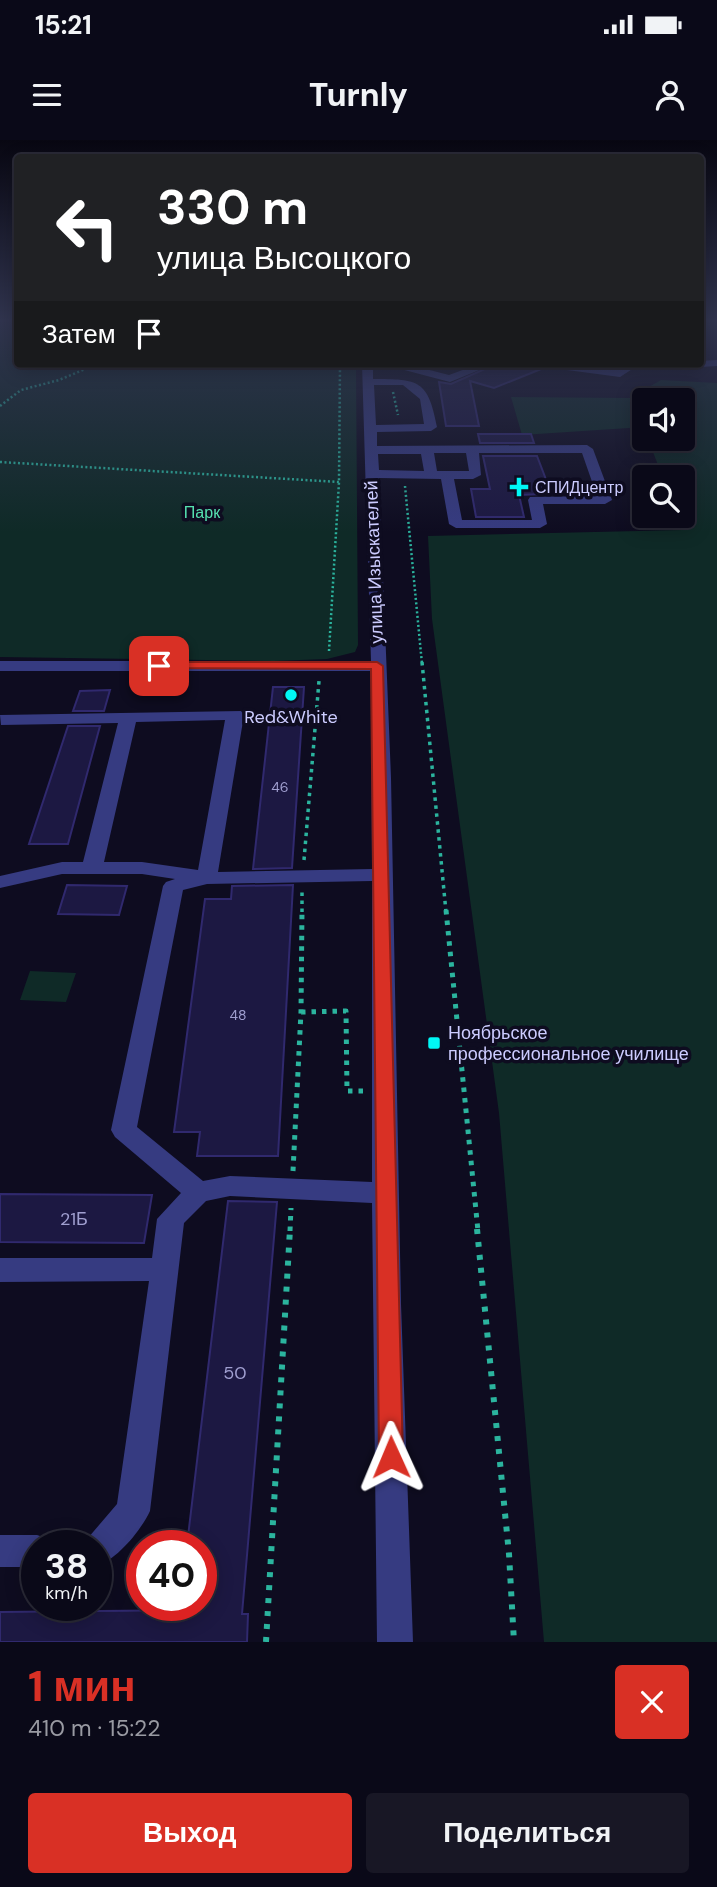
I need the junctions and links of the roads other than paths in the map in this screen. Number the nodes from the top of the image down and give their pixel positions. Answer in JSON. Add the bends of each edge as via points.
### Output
{"nodes":[{"id":1,"x":372,"y":392,"type":"edge"},
{"id":2,"x":419,"y":392,"type":"edge"},
{"id":3,"x":371,"y":439,"type":"junction"},
{"id":4,"x":428,"y":450,"type":"junction"},
{"id":5,"x":472,"y":450,"type":"junction"},
{"id":6,"x":372,"y":474,"type":"junction"},
{"id":7,"x":430,"y":475,"type":"junction"},
{"id":8,"x":447,"y":475,"type":"junction"},
{"id":9,"x":377,"y":666,"type":"junction"},
{"id":10,"x":1,"y":669,"type":"edge"},
{"id":11,"x":128,"y":718,"type":"junction"},
{"id":12,"x":0,"y":721,"type":"edge"},
{"id":13,"x":92,"y":868,"type":"junction"},
{"id":14,"x":381,"y":875,"type":"junction"},
{"id":15,"x":206,"y":878,"type":"junction"},
{"id":16,"x":0,"y":882,"type":"edge"},
{"id":17,"x":198,"y":1192,"type":"junction"},
{"id":18,"x":384,"y":1193,"type":"junction"},
{"id":19,"x":164,"y":1269,"type":"junction"},
{"id":20,"x":0,"y":1270,"type":"edge"},
{"id":21,"x":112,"y":1533,"type":"edge"},
{"id":22,"x":0,"y":1551,"type":"edge"},
{"id":23,"x":21,"y":1551,"type":"edge"},
{"id":24,"x":395,"y":1642,"type":"edge"}],
"edges":[{"from":1,"to":3,"type":"street","name":"улица Изыскателей"},
{"from":2,"to":3,"type":"street","via":[[426,398],[430,429],[400,429]]},
{"from":3,"to":4,"type":"street"},
{"from":3,"to":6,"type":"street","name":"улица Изыскателей"},
{"from":4,"to":5,"type":"street"},
{"from":4,"to":7,"type":"street"},
{"from":5,"to":8,"type":"street","via":[[476,472]]},
{"from":5,"to":8,"type":"street","via":[[587,449],[605,500],[535,500],[540,524],[456,524]]},
{"from":6,"to":7,"type":"street"},
{"from":6,"to":9,"type":"street","name":"улица Изыскателей"},
{"from":7,"to":8,"type":"street"},
{"from":9,"to":10,"type":"street"},
{"from":9,"to":14,"type":"street","name":"улица Изыскателей"},
{"from":11,"to":12,"type":"street"},
{"from":11,"to":13,"type":"street"},
{"from":11,"to":15,"type":"street","via":[[236,715]]},
{"from":13,"to":15,"type":"street"},
{"from":13,"to":16,"type":"street","via":[[62,868]]},
{"from":14,"to":15,"type":"street"},
{"from":14,"to":18,"type":"street","name":"улица Изыскателей"},
{"from":15,"to":17,"type":"street","via":[[173,886],[124,1130]]},
{"from":17,"to":18,"type":"street","via":[[230,1186]]},
{"from":17,"to":19,"type":"street","via":[[171,1219]]},
{"from":18,"to":24,"type":"street","name":"улица Изыскателей"},
{"from":19,"to":20,"type":"street"},
{"from":19,"to":21,"type":"street","via":[[132,1511]]},
{"from":22,"to":23,"type":"street"}]}
